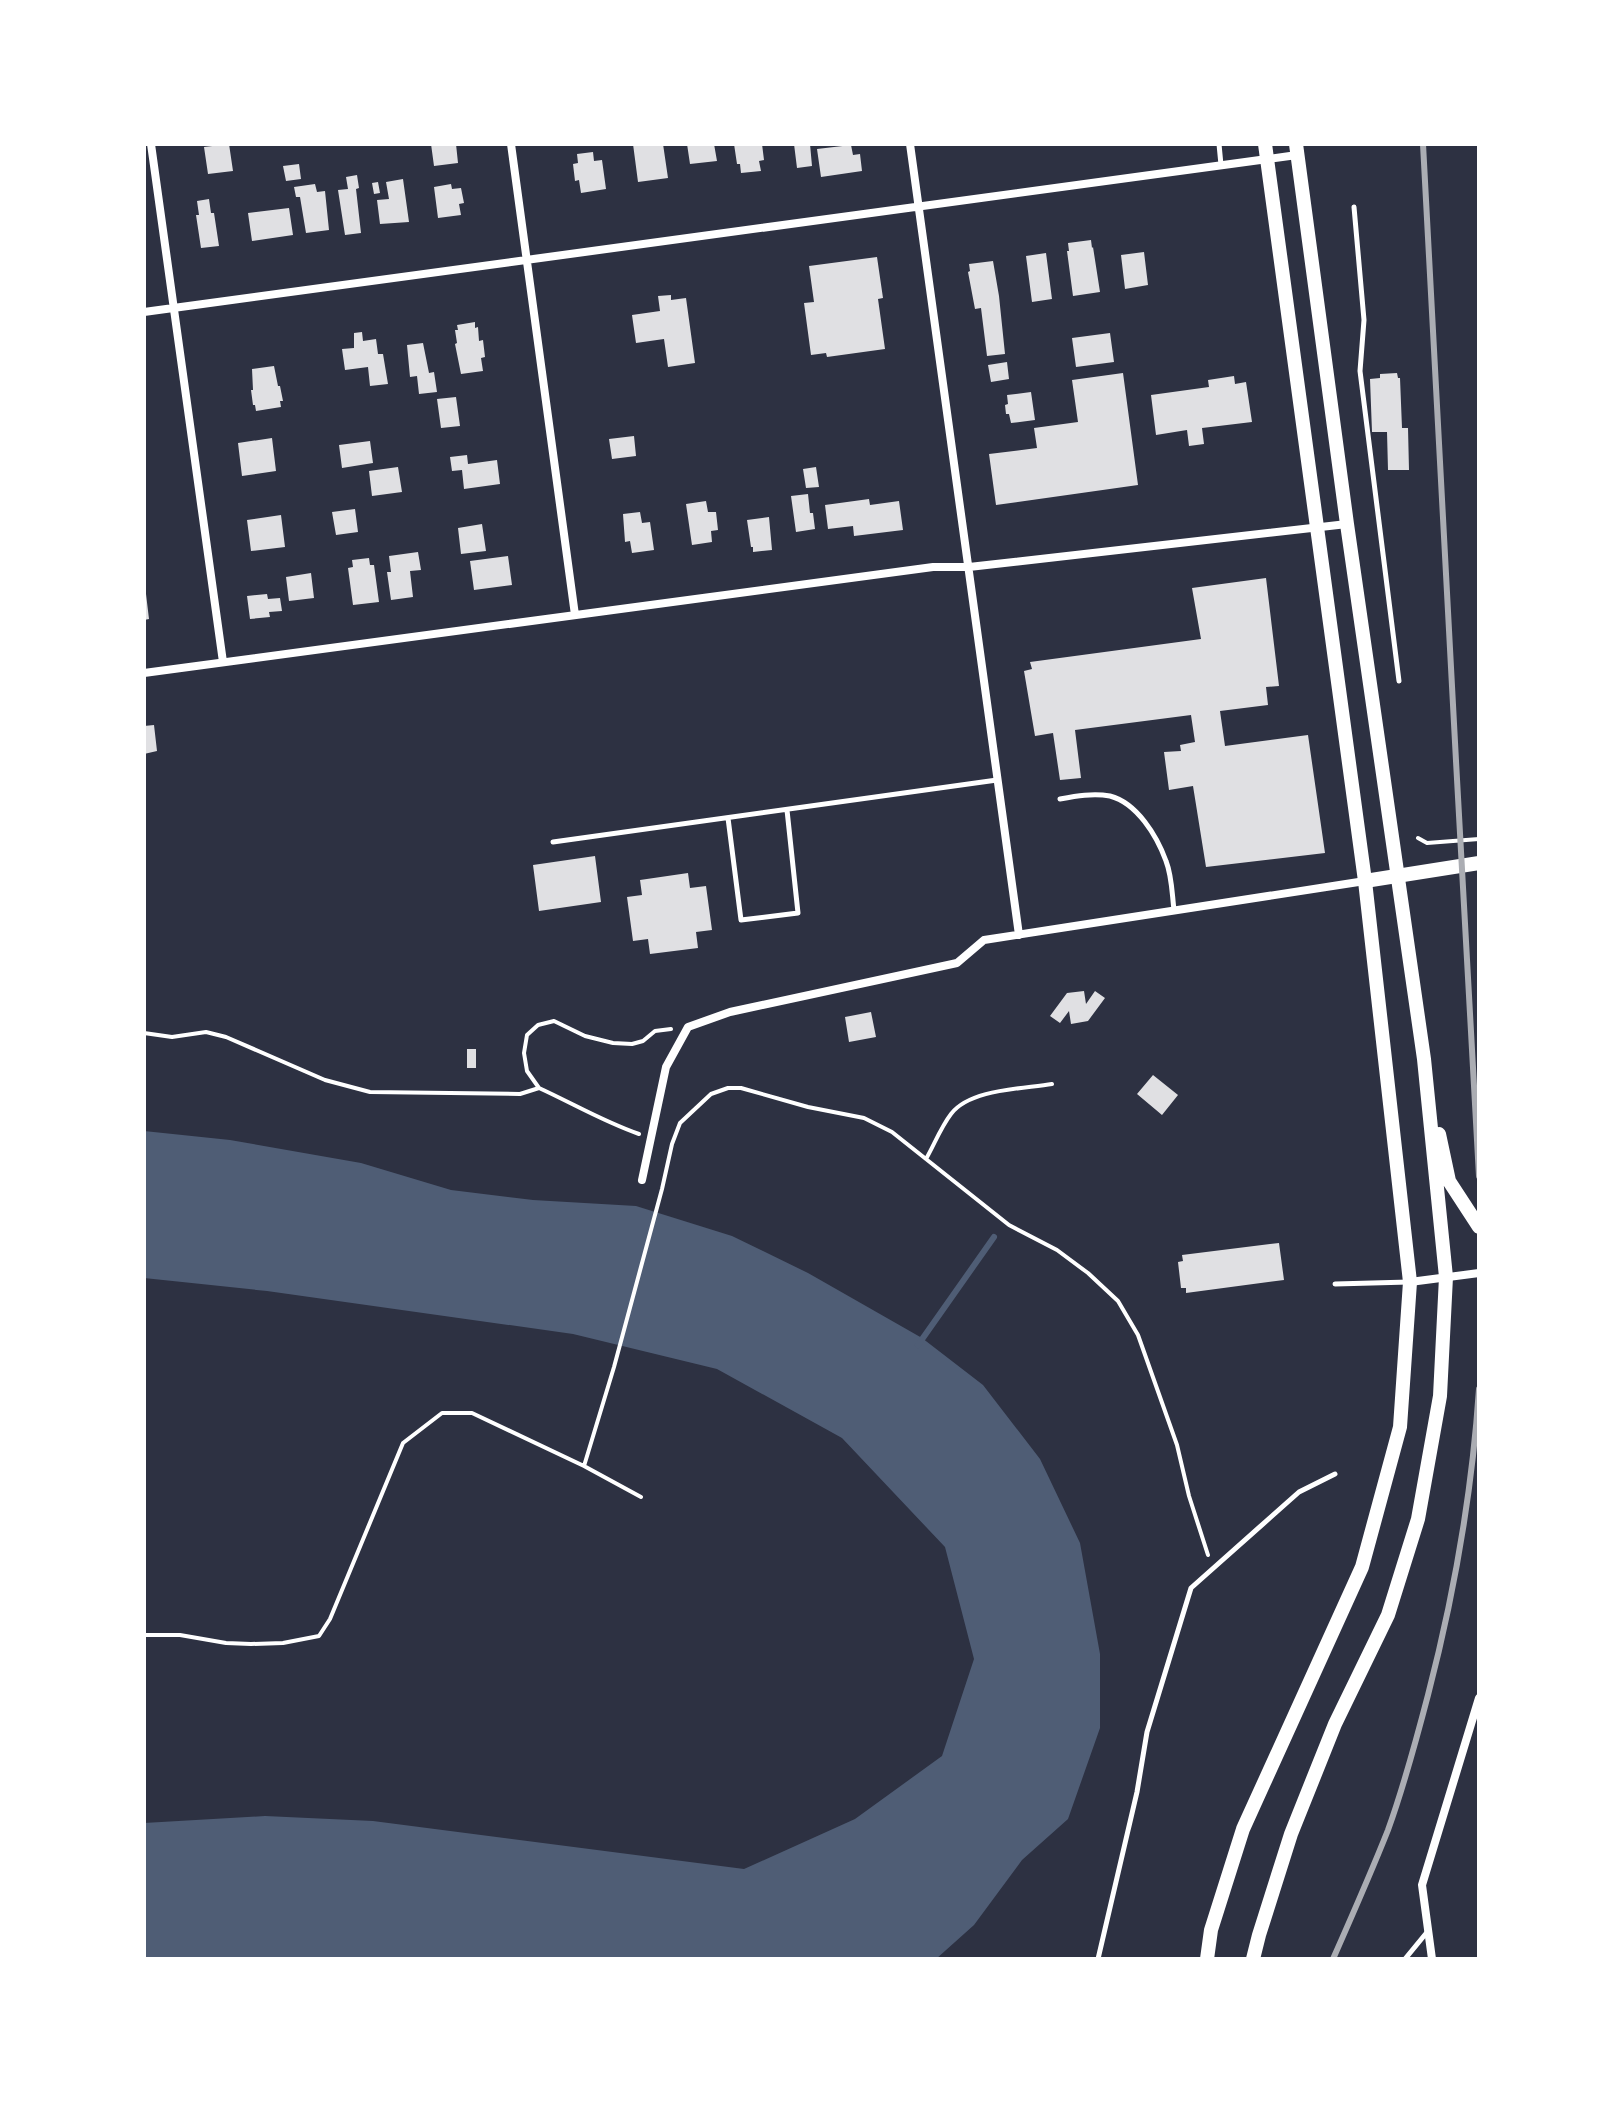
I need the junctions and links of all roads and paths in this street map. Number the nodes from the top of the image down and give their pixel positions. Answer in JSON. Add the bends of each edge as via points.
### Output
{"nodes":[{"id":1,"x":151,"y":144,"type":"edge"},
{"id":2,"x":511,"y":144,"type":"edge"},
{"id":3,"x":910,"y":144,"type":"edge"},
{"id":4,"x":1219,"y":144,"type":"edge"},
{"id":5,"x":1297,"y":150,"type":"edge"},
{"id":6,"x":1266,"y":152,"type":"edge"},
{"id":7,"x":1221,"y":166,"type":"junction"},
{"id":8,"x":919,"y":207,"type":"junction"},
{"id":9,"x":1354,"y":207,"type":"dead end"},
{"id":10,"x":527,"y":260,"type":"junction"},
{"id":11,"x":174,"y":308,"type":"junction"},
{"id":12,"x":144,"y":312,"type":"edge"},
{"id":13,"x":1347,"y":524,"type":"junction"},
{"id":14,"x":1317,"y":527,"type":"junction"},
{"id":15,"x":969,"y":567,"type":"junction"},
{"id":16,"x":575,"y":615,"type":"junction"},
{"id":17,"x":223,"y":662,"type":"junction"},
{"id":18,"x":144,"y":673,"type":"edge"},
{"id":19,"x":1399,"y":681,"type":"dead end"},
{"id":20,"x":998,"y":780,"type":"junction"},
{"id":21,"x":1060,"y":799,"type":"dead end"},
{"id":22,"x":787,"y":810,"type":"junction"},
{"id":23,"x":728,"y":818,"type":"junction"},
{"id":24,"x":1418,"y":838,"type":"dead end"},
{"id":25,"x":1479,"y":839,"type":"edge"},
{"id":26,"x":553,"y":842,"type":"dead end"},
{"id":27,"x":1479,"y":863,"type":"edge"},
{"id":28,"x":1398,"y":876,"type":"junction"},
{"id":29,"x":1365,"y":881,"type":"junction"},
{"id":30,"x":1174,"y":910,"type":"junction"},
{"id":31,"x":1019,"y":935,"type":"junction"},
{"id":32,"x":688,"y":1027,"type":"junction"},
{"id":33,"x":144,"y":1033,"type":"edge"},
{"id":34,"x":1424,"y":1059,"type":"junction"},
{"id":35,"x":1052,"y":1084,"type":"dead end"},
{"id":36,"x":539,"y":1088,"type":"junction"},
{"id":37,"x":651,"y":1139,"type":"junction"},
{"id":38,"x":672,"y":1144,"type":"junction"},
{"id":39,"x":926,"y":1159,"type":"junction"},
{"id":40,"x":642,"y":1180,"type":"dead end"},
{"id":41,"x":1479,"y":1227,"type":"edge"},
{"id":42,"x":1479,"y":1273,"type":"edge"},
{"id":43,"x":1446,"y":1277,"type":"junction"},
{"id":44,"x":1410,"y":1282,"type":"junction"},
{"id":45,"x":1335,"y":1284,"type":"dead end"},
{"id":46,"x":584,"y":1466,"type":"junction"},
{"id":47,"x":1335,"y":1474,"type":"dead end"},
{"id":48,"x":641,"y":1497,"type":"dead end"},
{"id":49,"x":1213,"y":1568,"type":"junction"},
{"id":50,"x":144,"y":1635,"type":"edge"},
{"id":51,"x":1479,"y":1698,"type":"edge"},
{"id":52,"x":1428,"y":1930,"type":"junction"},
{"id":53,"x":1098,"y":1959,"type":"edge"},
{"id":54,"x":1207,"y":1959,"type":"edge"},
{"id":55,"x":1253,"y":1959,"type":"edge"},
{"id":56,"x":1405,"y":1959,"type":"edge"},
{"id":57,"x":1432,"y":1959,"type":"edge"}],
"edges":[{"from":1,"to":11,"type":"street"},
{"from":2,"to":10,"type":"street"},
{"from":3,"to":8,"type":"street"},
{"from":4,"to":7,"type":"lane"},
{"from":5,"to":6,"type":"street"},
{"from":5,"to":13,"type":"main road"},
{"from":6,"to":7,"type":"street"},
{"from":6,"to":14,"type":"main road"},
{"from":7,"to":8,"type":"street"},
{"from":8,"to":10,"type":"street"},
{"from":8,"to":15,"type":"street"},
{"from":9,"to":19,"type":"lane","via":[[1364,320],[1360,371]]},
{"from":10,"to":11,"type":"street"},
{"from":10,"to":16,"type":"street"},
{"from":11,"to":12,"type":"street"},
{"from":11,"to":17,"type":"street"},
{"from":13,"to":14,"type":"street"},
{"from":13,"to":28,"type":"main road"},
{"from":14,"to":15,"type":"street"},
{"from":14,"to":29,"type":"main road"},
{"from":15,"to":16,"type":"street","via":[[933,567]]},
{"from":15,"to":20,"type":"street"},
{"from":16,"to":17,"type":"street"},
{"from":17,"to":18,"type":"street"},
{"from":20,"to":22,"type":"lane"},
{"from":20,"to":31,"type":"street"},
{"from":21,"to":30,"type":"lane","via":[[1112,797],[1133,809],[1153,832],[1167,862]]},
{"from":22,"to":23,"type":"lane"},
{"from":22,"to":23,"type":"lane","via":[[798,913],[741,920]]},
{"from":23,"to":26,"type":"lane"},
{"from":24,"to":25,"type":"path","via":[[1427,843]]},
{"from":27,"to":28,"type":"main road"},
{"from":28,"to":29,"type":"main road"},
{"from":28,"to":34,"type":"main road"},
{"from":29,"to":30,"type":"street"},
{"from":29,"to":44,"type":"main road"},
{"from":30,"to":31,"type":"street"},
{"from":31,"to":32,"type":"street","via":[[984,940],[957,963],[730,1012]]},
{"from":32,"to":36,"type":"path","via":[[655,1031],[632,1044],[585,1036],[554,1021],[538,1025],[527,1035],[524,1053],[527,1071]]},
{"from":32,"to":37,"type":"street","via":[[666,1067]]},
{"from":33,"to":36,"type":"path","via":[[172,1037],[206,1032],[226,1037],[325,1080],[370,1092],[520,1094]]},
{"from":34,"to":41,"type":"main road","via":[[1449,1181]]},
{"from":34,"to":43,"type":"main road"},
{"from":35,"to":39,"type":"path","via":[[966,1100],[951,1114]]},
{"from":36,"to":37,"type":"path"},
{"from":37,"to":38,"type":"path"},
{"from":37,"to":40,"type":"street"},
{"from":38,"to":39,"type":"path","via":[[680,1123],[711,1094],[741,1088],[864,1118]]},
{"from":38,"to":46,"type":"path"},
{"from":39,"to":49,"type":"path","via":[[1009,1225],[1057,1250],[1118,1301],[1138,1335]]},
{"from":42,"to":43,"type":"street"},
{"from":43,"to":44,"type":"street"},
{"from":43,"to":55,"type":"main road","via":[[1440,1396],[1418,1519],[1388,1615],[1335,1724],[1291,1834]]},
{"from":44,"to":45,"type":"lane"},
{"from":44,"to":54,"type":"main road","via":[[1400,1427],[1362,1567],[1243,1829]]},
{"from":46,"to":48,"type":"path"},
{"from":46,"to":50,"type":"path","via":[[472,1413],[442,1413],[403,1443],[319,1636],[251,1644]]},
{"from":47,"to":49,"type":"lane","via":[[1299,1492]]},
{"from":49,"to":53,"type":"lane","via":[[1191,1588],[1147,1732]]},
{"from":51,"to":52,"type":"street","via":[[1422,1885]]},
{"from":52,"to":56,"type":"lane"},
{"from":52,"to":57,"type":"street"}]}
